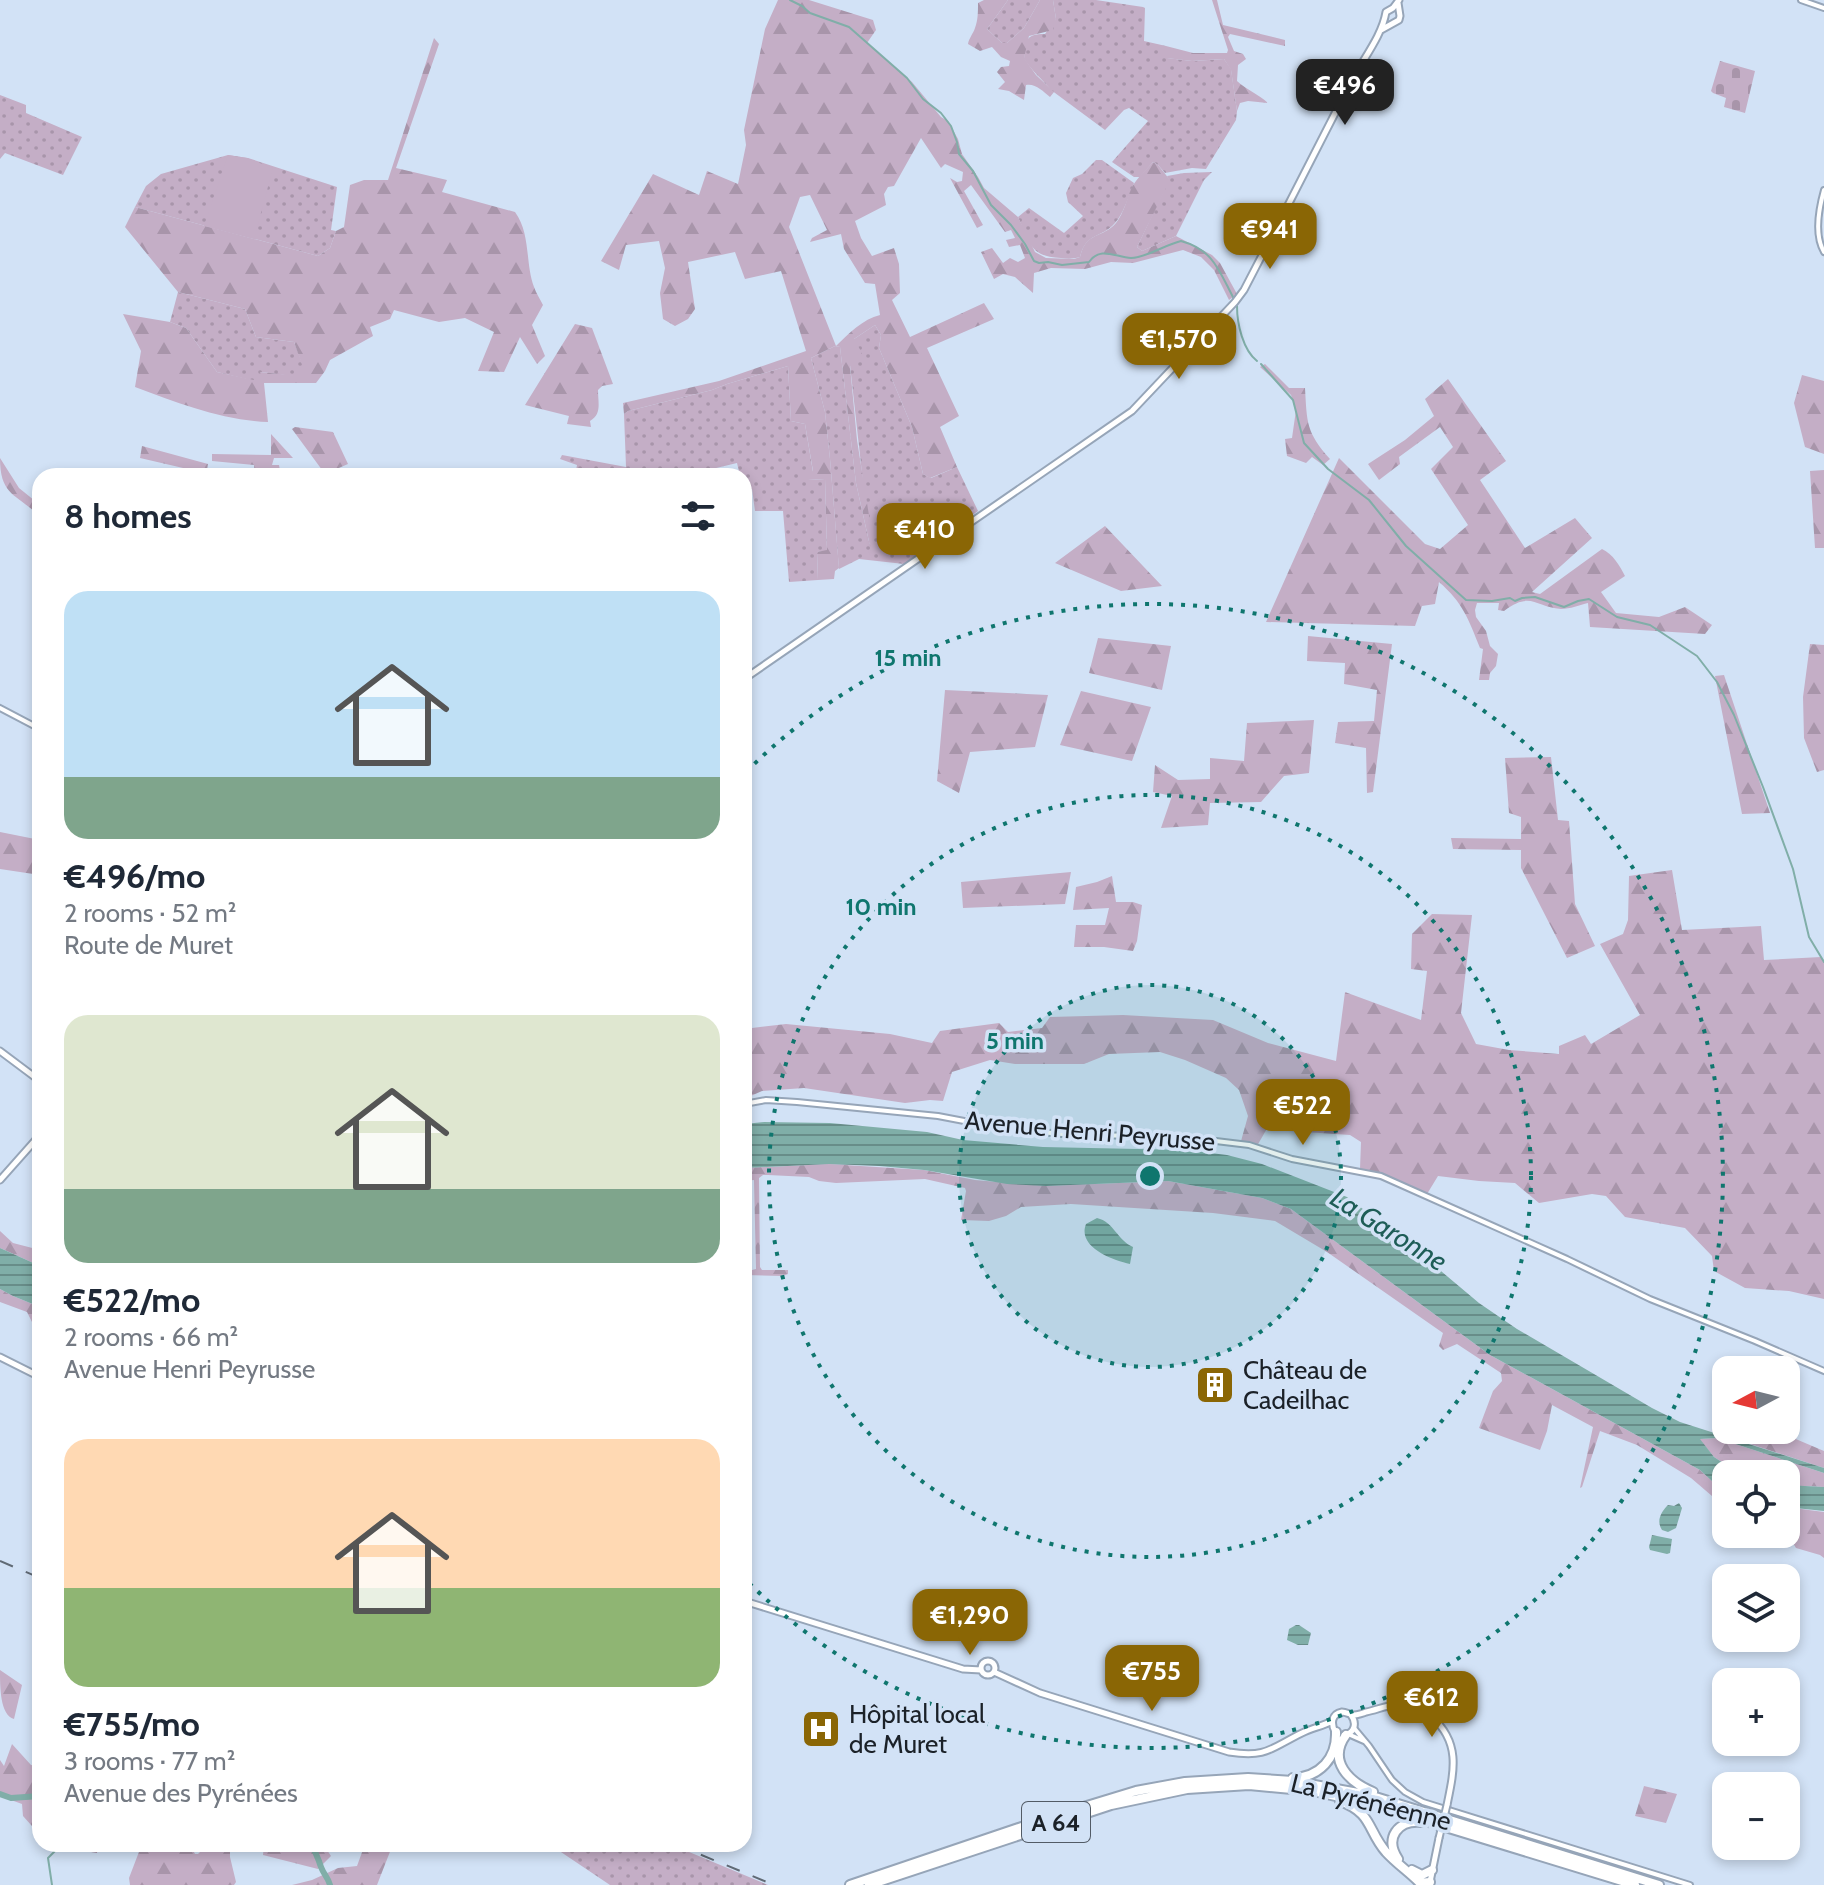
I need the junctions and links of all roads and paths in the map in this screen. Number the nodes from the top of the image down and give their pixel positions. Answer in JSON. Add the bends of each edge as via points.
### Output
{"nodes":[{"id":1,"x":1801,"y":0,"type":"edge"},
{"id":2,"x":1398,"y":6,"type":"edge"},
{"id":3,"x":1824,"y":8,"type":"edge"},
{"id":4,"x":1388,"y":22,"type":"junction"},
{"id":5,"x":1824,"y":190,"type":"edge"},
{"id":6,"x":1824,"y":252,"type":"edge"},
{"id":7,"x":752,"y":673,"type":"edge"},
{"id":8,"x":0,"y":708,"type":"edge"},
{"id":9,"x":32,"y":725,"type":"edge"},
{"id":10,"x":0,"y":1051,"type":"edge"},
{"id":11,"x":32,"y":1076,"type":"edge"},
{"id":12,"x":752,"y":1103,"type":"edge"},
{"id":13,"x":32,"y":1144,"type":"edge"},
{"id":14,"x":0,"y":1180,"type":"edge"},
{"id":15,"x":0,"y":1357,"type":"edge"},
{"id":16,"x":1824,"y":1371,"type":"edge"},
{"id":17,"x":32,"y":1373,"type":"edge"},
{"id":18,"x":752,"y":1603,"type":"edge"},
{"id":19,"x":981,"y":1670,"type":"junction"},
{"id":20,"x":994,"y":1672,"type":"junction"},
{"id":21,"x":1372,"y":1711,"type":"junction"},
{"id":22,"x":1351,"y":1715,"type":"junction"},
{"id":23,"x":1332,"y":1721,"type":"junction"},
{"id":24,"x":1354,"y":1726,"type":"junction"},
{"id":25,"x":1310,"y":1730,"type":"junction"},
{"id":26,"x":1335,"y":1731,"type":"junction"},
{"id":27,"x":1347,"y":1735,"type":"junction"},
{"id":28,"x":1366,"y":1742,"type":"junction"},
{"id":29,"x":1276,"y":1779,"type":"junction"},
{"id":30,"x":1292,"y":1788,"type":"junction"},
{"id":31,"x":1407,"y":1806,"type":"junction"},
{"id":32,"x":1434,"y":1822,"type":"junction"},
{"id":33,"x":1432,"y":1870,"type":"joint"},
{"id":34,"x":1423,"y":1881,"type":"edge"},
{"id":35,"x":850,"y":1885,"type":"edge"},
{"id":36,"x":869,"y":1885,"type":"edge"},
{"id":37,"x":1635,"y":1885,"type":"edge"},
{"id":38,"x":1659,"y":1885,"type":"edge"},
{"id":39,"x":1690,"y":1885,"type":"edge"}],
"edges":[{"from":1,"to":3,"type":"street"},
{"from":2,"to":4,"type":"main road","via":[[1386,12]]},
{"from":2,"to":4,"type":"main road","via":[[1399,20]]},
{"from":4,"to":7,"type":"main road","via":[[1244,290],[1132,411]]},
{"from":5,"to":6,"type":"street","via":[[1818,232]]},
{"from":8,"to":9,"type":"street"},
{"from":10,"to":11,"type":"main road"},
{"from":12,"to":16,"type":"street","name":"Avenue Henri Peyrusse","via":[[938,1116],[1074,1135],[1249,1145],[1381,1176],[1650,1299]]},
{"from":13,"to":14,"type":"main road"},
{"from":15,"to":17,"type":"main road"},
{"from":18,"to":19,"type":"main road","via":[[963,1669]]},
{"from":19,"to":20,"type":"main road","via":[[987,1675]]},
{"from":19,"to":20,"type":"main road","via":[[989,1661]]},
{"from":20,"to":25,"type":"main road","via":[[1040,1693],[1229,1752],[1266,1752]]},
{"from":21,"to":22,"type":"main road"},
{"from":21,"to":24,"type":"main road"},
{"from":21,"to":33,"type":"main road","bridge":true,"via":[[1400,1704],[1427,1713],[1453,1751]]},
{"from":22,"to":23,"type":"main road","via":[[1340,1712]]},
{"from":22,"to":24,"type":"main road"},
{"from":23,"to":25,"type":"main road"},
{"from":23,"to":26,"type":"main road"},
{"from":24,"to":27,"type":"main road"},
{"from":24,"to":28,"type":"street"},
{"from":25,"to":26,"type":"main road"},
{"from":26,"to":27,"type":"main road"},
{"from":26,"to":29,"type":"highway","via":[[1335,1748],[1325,1766],[1308,1776]]},
{"from":27,"to":28,"type":"street"},
{"from":27,"to":31,"type":"highway","via":[[1339,1755],[1347,1775],[1363,1788]]},
{"from":28,"to":39,"type":"street","via":[[1385,1771],[1423,1802]]},
{"from":29,"to":31,"type":"highway","name":"La Pyrénéenne","number":"A 64"},
{"from":29,"to":35,"type":"highway","name":"La Pyrénéenne","number":"A 64","via":[[1206,1780],[1136,1791]]},
{"from":30,"to":32,"type":"highway","name":"La Pyrénéenne","number":"A 64"},
{"from":30,"to":34,"type":"highway","via":[[1357,1809],[1387,1853]]},
{"from":30,"to":36,"type":"highway","name":"La Pyrénéenne","number":"A 64","via":[[1217,1786],[1138,1798]]},
{"from":31,"to":38,"type":"highway","name":"La Pyrénéenne","number":"A 64"},
{"from":32,"to":34,"type":"highway","via":[[1406,1823],[1393,1839],[1395,1855]]},
{"from":32,"to":37,"type":"highway","name":"La Pyrénéenne","number":"A 64"},
{"from":33,"to":34,"type":"highway"}]}
